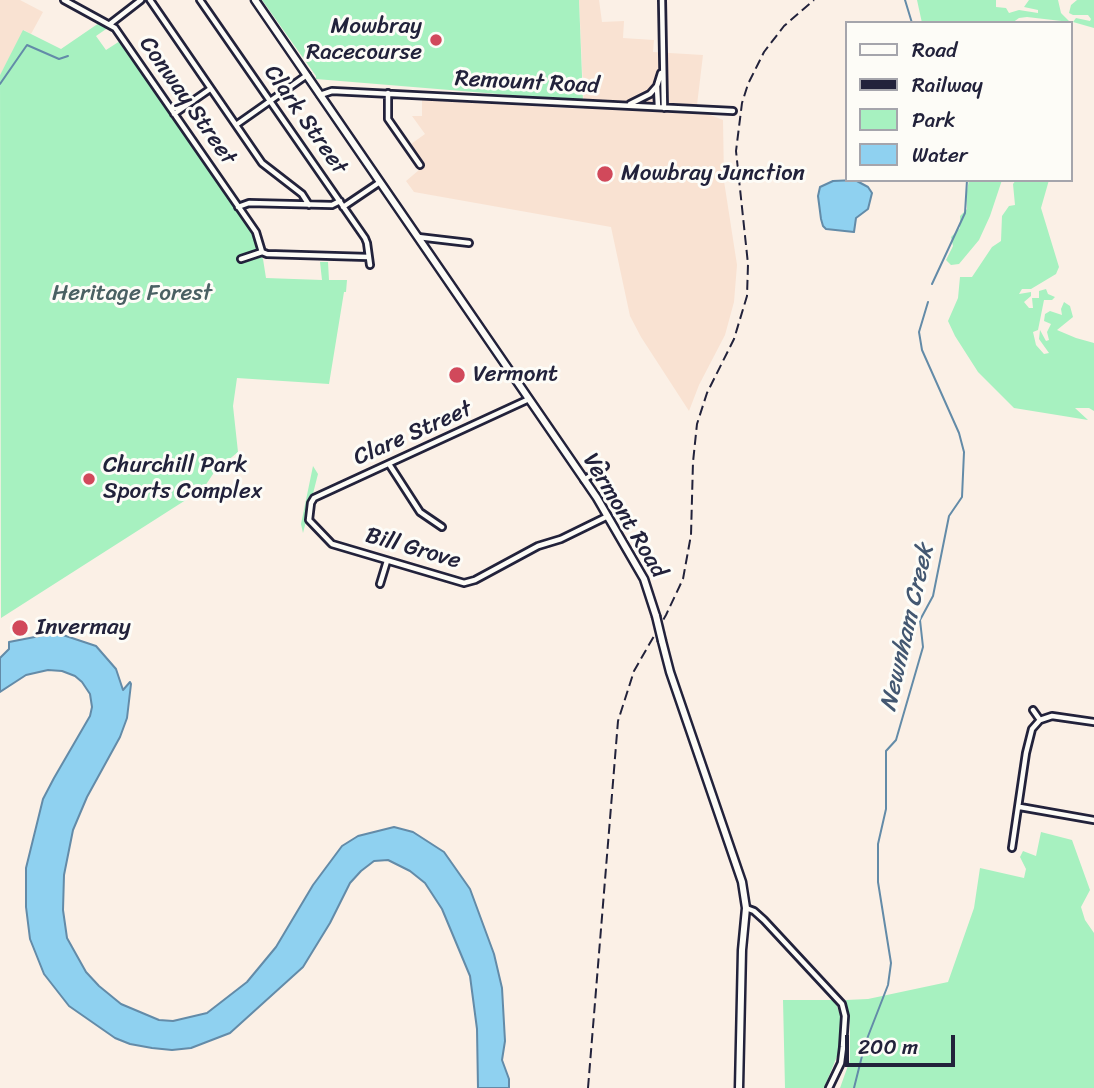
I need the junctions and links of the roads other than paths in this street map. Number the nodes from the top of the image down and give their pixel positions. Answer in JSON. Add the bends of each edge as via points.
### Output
{"nodes":[{"id":1,"x":64,"y":0,"type":"edge"},
{"id":2,"x":141,"y":0,"type":"edge"},
{"id":3,"x":149,"y":0,"type":"edge"},
{"id":4,"x":200,"y":0,"type":"edge"},
{"id":5,"x":255,"y":0,"type":"edge"},
{"id":6,"x":662,"y":0,"type":"edge"},
{"id":7,"x":110,"y":23,"type":"junction"},
{"id":8,"x":307,"y":75,"type":"junction"},
{"id":9,"x":659,"y":87,"type":"junction"},
{"id":10,"x":210,"y":89,"type":"junction"},
{"id":11,"x":388,"y":93,"type":"junction"},
{"id":12,"x":320,"y":94,"type":"junction"},
{"id":13,"x":270,"y":101,"type":"junction"},
{"id":14,"x":622,"y":106,"type":"junction"},
{"id":15,"x":661,"y":108,"type":"junction"},
{"id":16,"x":733,"y":111,"type":"dead end"},
{"id":17,"x":174,"y":114,"type":"junction"},
{"id":18,"x":236,"y":125,"type":"junction"},
{"id":19,"x":421,"y":165,"type":"dead end"},
{"id":20,"x":380,"y":181,"type":"junction"},
{"id":21,"x":342,"y":204,"type":"junction"},
{"id":22,"x":309,"y":205,"type":"junction"},
{"id":23,"x":238,"y":207,"type":"junction"},
{"id":24,"x":418,"y":237,"type":"junction"},
{"id":25,"x":469,"y":243,"type":"dead end"},
{"id":26,"x":262,"y":251,"type":"junction"},
{"id":27,"x":369,"y":257,"type":"junction"},
{"id":28,"x":241,"y":259,"type":"dead end"},
{"id":29,"x":369,"y":265,"type":"dead end"},
{"id":30,"x":529,"y":399,"type":"junction"},
{"id":31,"x":389,"y":464,"type":"junction"},
{"id":32,"x":605,"y":466,"type":"dead end"},
{"id":33,"x":584,"y":480,"type":"junction"},
{"id":34,"x":312,"y":500,"type":"joint"},
{"id":35,"x":608,"y":516,"type":"junction"},
{"id":36,"x":442,"y":527,"type":"dead end"},
{"id":37,"x":387,"y":561,"type":"junction"},
{"id":38,"x":380,"y":583,"type":"dead end"},
{"id":39,"x":1033,"y":710,"type":"dead end"},
{"id":40,"x":1040,"y":720,"type":"junction"},
{"id":41,"x":1094,"y":722,"type":"edge"},
{"id":42,"x":1020,"y":807,"type":"junction"},
{"id":43,"x":1094,"y":820,"type":"edge"},
{"id":44,"x":1012,"y":848,"type":"dead end"},
{"id":45,"x":746,"y":908,"type":"junction"},
{"id":46,"x":739,"y":1088,"type":"edge"},
{"id":47,"x":829,"y":1088,"type":"edge"}],
"edges":[{"from":1,"to":7,"type":"street","name":"Conway Street"},
{"from":2,"to":7,"type":"street"},
{"from":3,"to":10,"type":"street"},
{"from":4,"to":13,"type":"street","name":"Clark Street"},
{"from":5,"to":8,"type":"street","name":"Vermont Road"},
{"from":6,"to":9,"type":"street"},
{"from":7,"to":17,"type":"street","name":"Conway Street"},
{"from":8,"to":12,"type":"street","name":"Vermont Road"},
{"from":8,"to":13,"type":"street"},
{"from":9,"to":14,"type":"street","via":[[644,99]]},
{"from":9,"to":15,"type":"street"},
{"from":10,"to":17,"type":"street"},
{"from":10,"to":18,"type":"street"},
{"from":11,"to":12,"type":"street","name":"Remount Road"},
{"from":11,"to":14,"type":"street","name":"Remount Road"},
{"from":11,"to":19,"type":"street","via":[[388,119]]},
{"from":12,"to":20,"type":"street","name":"Vermont Road"},
{"from":13,"to":18,"type":"street"},
{"from":13,"to":21,"type":"street","name":"Clark Street"},
{"from":14,"to":15,"type":"street","name":"Remount Road"},
{"from":15,"to":16,"type":"street","name":"Remount Road"},
{"from":17,"to":23,"type":"street","name":"Conway Street"},
{"from":18,"to":22,"type":"street","via":[[262,163],[302,194]]},
{"from":20,"to":21,"type":"street"},
{"from":20,"to":24,"type":"street","name":"Vermont Road"},
{"from":21,"to":22,"type":"street"},
{"from":21,"to":27,"type":"street","name":"Clark Street","via":[[367,241]]},
{"from":22,"to":23,"type":"street","via":[[250,203]]},
{"from":23,"to":26,"type":"street","name":"Conway Street","via":[[257,234]]},
{"from":24,"to":25,"type":"street"},
{"from":24,"to":30,"type":"street","name":"Vermont Road"},
{"from":26,"to":27,"type":"street"},
{"from":26,"to":28,"type":"street"},
{"from":27,"to":29,"type":"street","name":"Clark Street"},
{"from":30,"to":31,"type":"street","name":"Clare Street"},
{"from":30,"to":33,"type":"street","name":"Vermont Road"},
{"from":31,"to":34,"type":"street","name":"Clare Street"},
{"from":31,"to":36,"type":"street","via":[[421,512]]},
{"from":32,"to":33,"type":"street"},
{"from":33,"to":35,"type":"street","name":"Vermont Road"},
{"from":34,"to":37,"type":"street","name":"Bill Grove","via":[[309,520],[329,542]]},
{"from":35,"to":37,"type":"street","name":"Bill Grove","via":[[538,545],[470,582]]},
{"from":35,"to":45,"type":"street","name":"Vermont Road","bridge":true,"via":[[644,579],[686,718],[740,871]]},
{"from":37,"to":38,"type":"street"},
{"from":39,"to":40,"type":"street"},
{"from":40,"to":41,"type":"street","via":[[1058,716]]},
{"from":40,"to":42,"type":"street","via":[[1028,745]]},
{"from":42,"to":43,"type":"street"},
{"from":42,"to":44,"type":"street"},
{"from":45,"to":46,"type":"street","name":"Vermont Road"},
{"from":45,"to":47,"type":"street","via":[[764,920],[842,1004],[841,1063]]}]}
